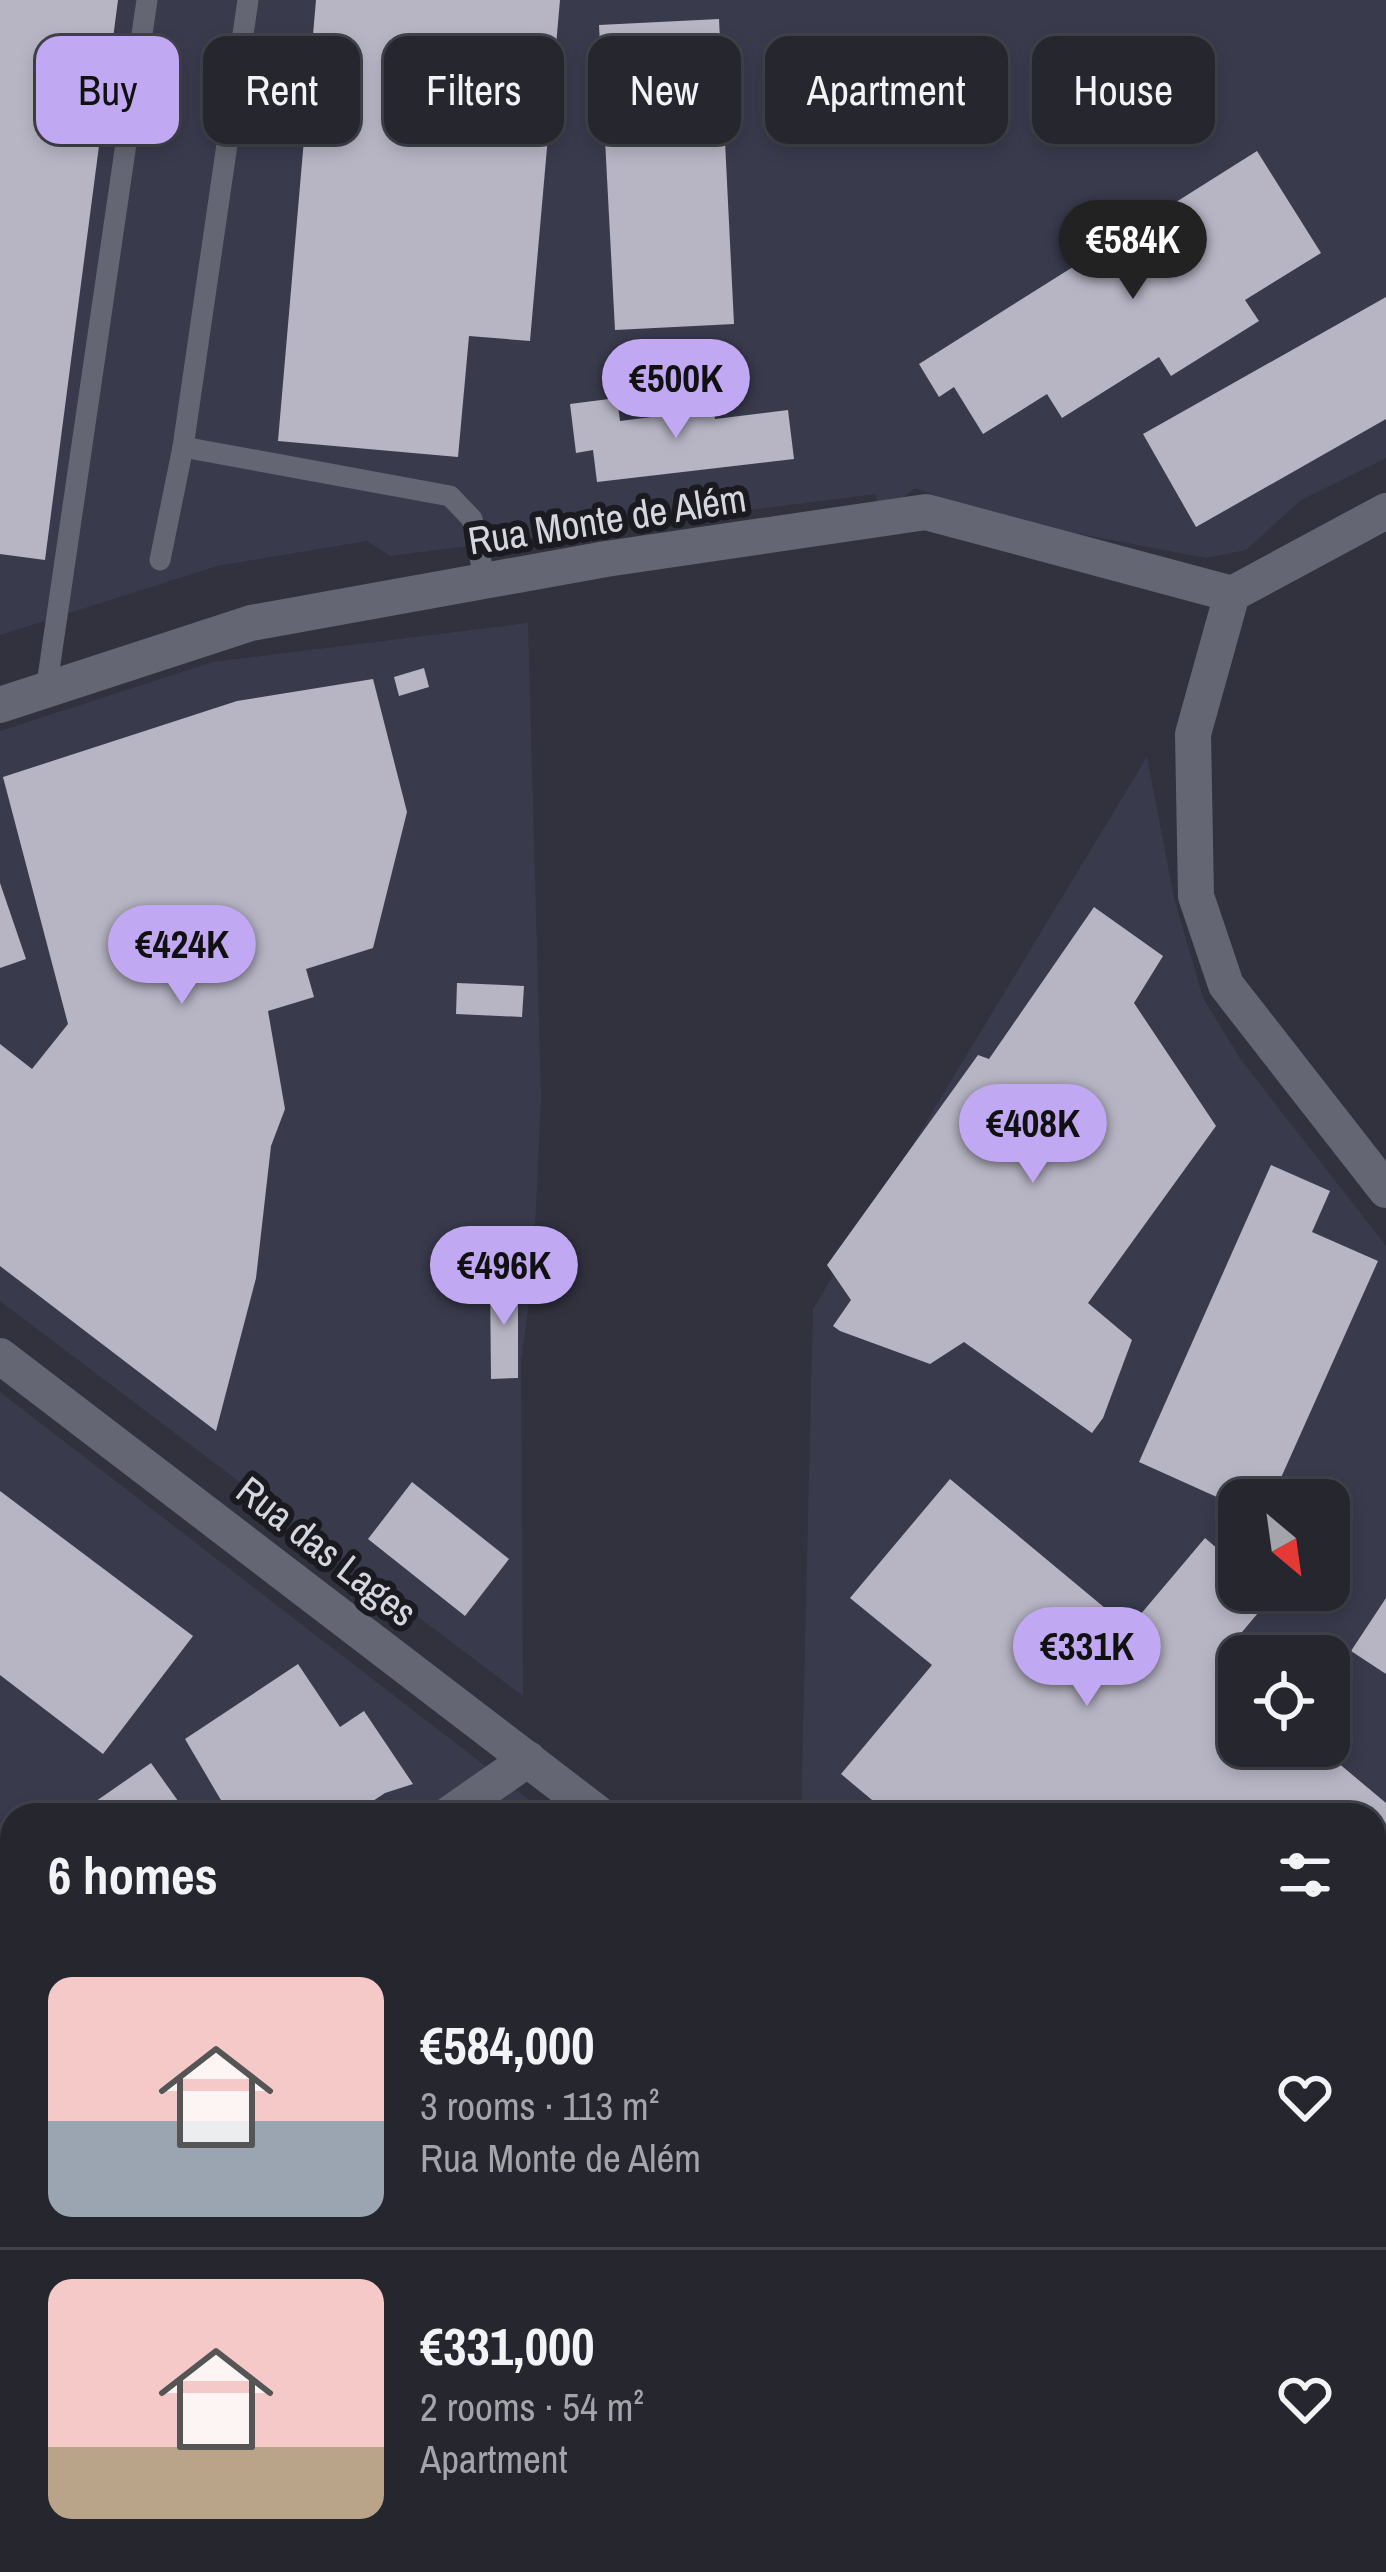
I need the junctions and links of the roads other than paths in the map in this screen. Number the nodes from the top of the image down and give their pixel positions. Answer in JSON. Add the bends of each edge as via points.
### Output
{"nodes":[{"id":1,"x":147,"y":0,"type":"edge"},
{"id":2,"x":248,"y":0,"type":"edge"},
{"id":3,"x":183,"y":447,"type":"junction"},
{"id":4,"x":1386,"y":511,"type":"edge"},
{"id":5,"x":160,"y":560,"type":"dead end"},
{"id":6,"x":485,"y":581,"type":"junction"},
{"id":7,"x":1232,"y":594,"type":"junction"},
{"id":8,"x":46,"y":691,"type":"junction"},
{"id":9,"x":0,"y":705,"type":"edge"},
{"id":10,"x":1386,"y":1190,"type":"edge"},
{"id":11,"x":0,"y":1356,"type":"edge"},
{"id":12,"x":528,"y":1760,"type":"junction"},
{"id":13,"x":465,"y":1803,"type":"edge"},
{"id":14,"x":584,"y":1803,"type":"edge"}],
"edges":[{"from":1,"to":8,"type":"lane"},
{"from":2,"to":3,"type":"lane"},
{"from":3,"to":5,"type":"lane"},
{"from":3,"to":6,"type":"lane","via":[[450,496],[472,519]]},
{"from":4,"to":7,"type":"street"},
{"from":6,"to":7,"type":"street","name":"Rua Monte de Além","via":[[926,512]]},
{"from":6,"to":8,"type":"street","name":"Rua Monte de Além","via":[[251,623]]},
{"from":7,"to":10,"type":"street","via":[[1193,734],[1196,896],[1226,986]]},
{"from":8,"to":9,"type":"street","name":"Rua Monte de Além"},
{"from":11,"to":12,"type":"street","name":"Rua das Lages"},
{"from":12,"to":13,"type":"street"},
{"from":12,"to":14,"type":"street","name":"Rua das Lages"}]}
